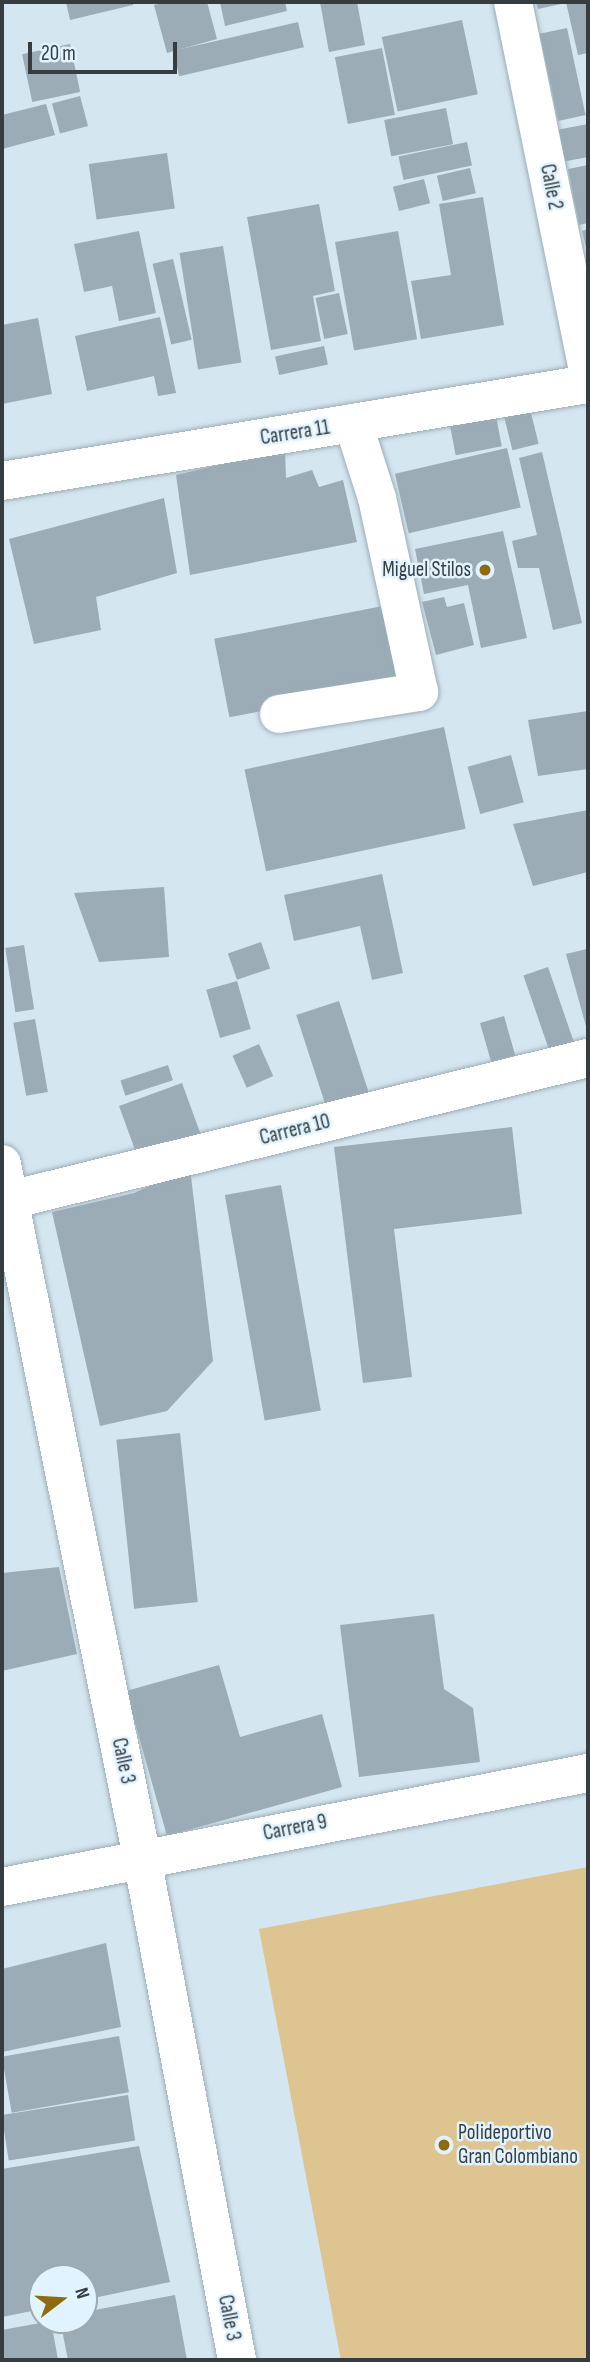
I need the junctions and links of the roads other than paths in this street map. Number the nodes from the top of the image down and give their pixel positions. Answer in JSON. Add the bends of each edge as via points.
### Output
{"nodes":[{"id":1,"x":513,"y":2,"type":"edge"},
{"id":2,"x":588,"y":372,"type":"edge"},
{"id":3,"x":588,"y":384,"type":"edge"},
{"id":4,"x":353,"y":423,"type":"junction"},
{"id":5,"x":2,"y":481,"type":"edge"},
{"id":6,"x":279,"y":714,"type":"dead end"},
{"id":7,"x":588,"y":1058,"type":"edge"},
{"id":8,"x":2,"y":1164,"type":"edge"},
{"id":9,"x":5,"y":1201,"type":"edge"},
{"id":10,"x":588,"y":1773,"type":"edge"},
{"id":11,"x":142,"y":1857,"type":"junction"},
{"id":12,"x":2,"y":1887,"type":"edge"},
{"id":13,"x":237,"y":2360,"type":"edge"}],
"edges":[{"from":1,"to":2,"type":"street","name":"Calle 2"},
{"from":3,"to":4,"type":"street","name":"Carrera 11"},
{"from":4,"to":5,"type":"street","name":"Carrera 11"},
{"from":4,"to":6,"type":"street","via":[[377,498],[419,692]]},
{"from":7,"to":9,"type":"street","name":"Carrera 10"},
{"from":8,"to":9,"type":"street","name":"Calle 3"},
{"from":9,"to":11,"type":"street","name":"Calle 3"},
{"from":10,"to":11,"type":"street","name":"Carrera 9"},
{"from":11,"to":12,"type":"street","name":"Carrera 9"},
{"from":11,"to":13,"type":"street","name":"Calle 3"}]}
